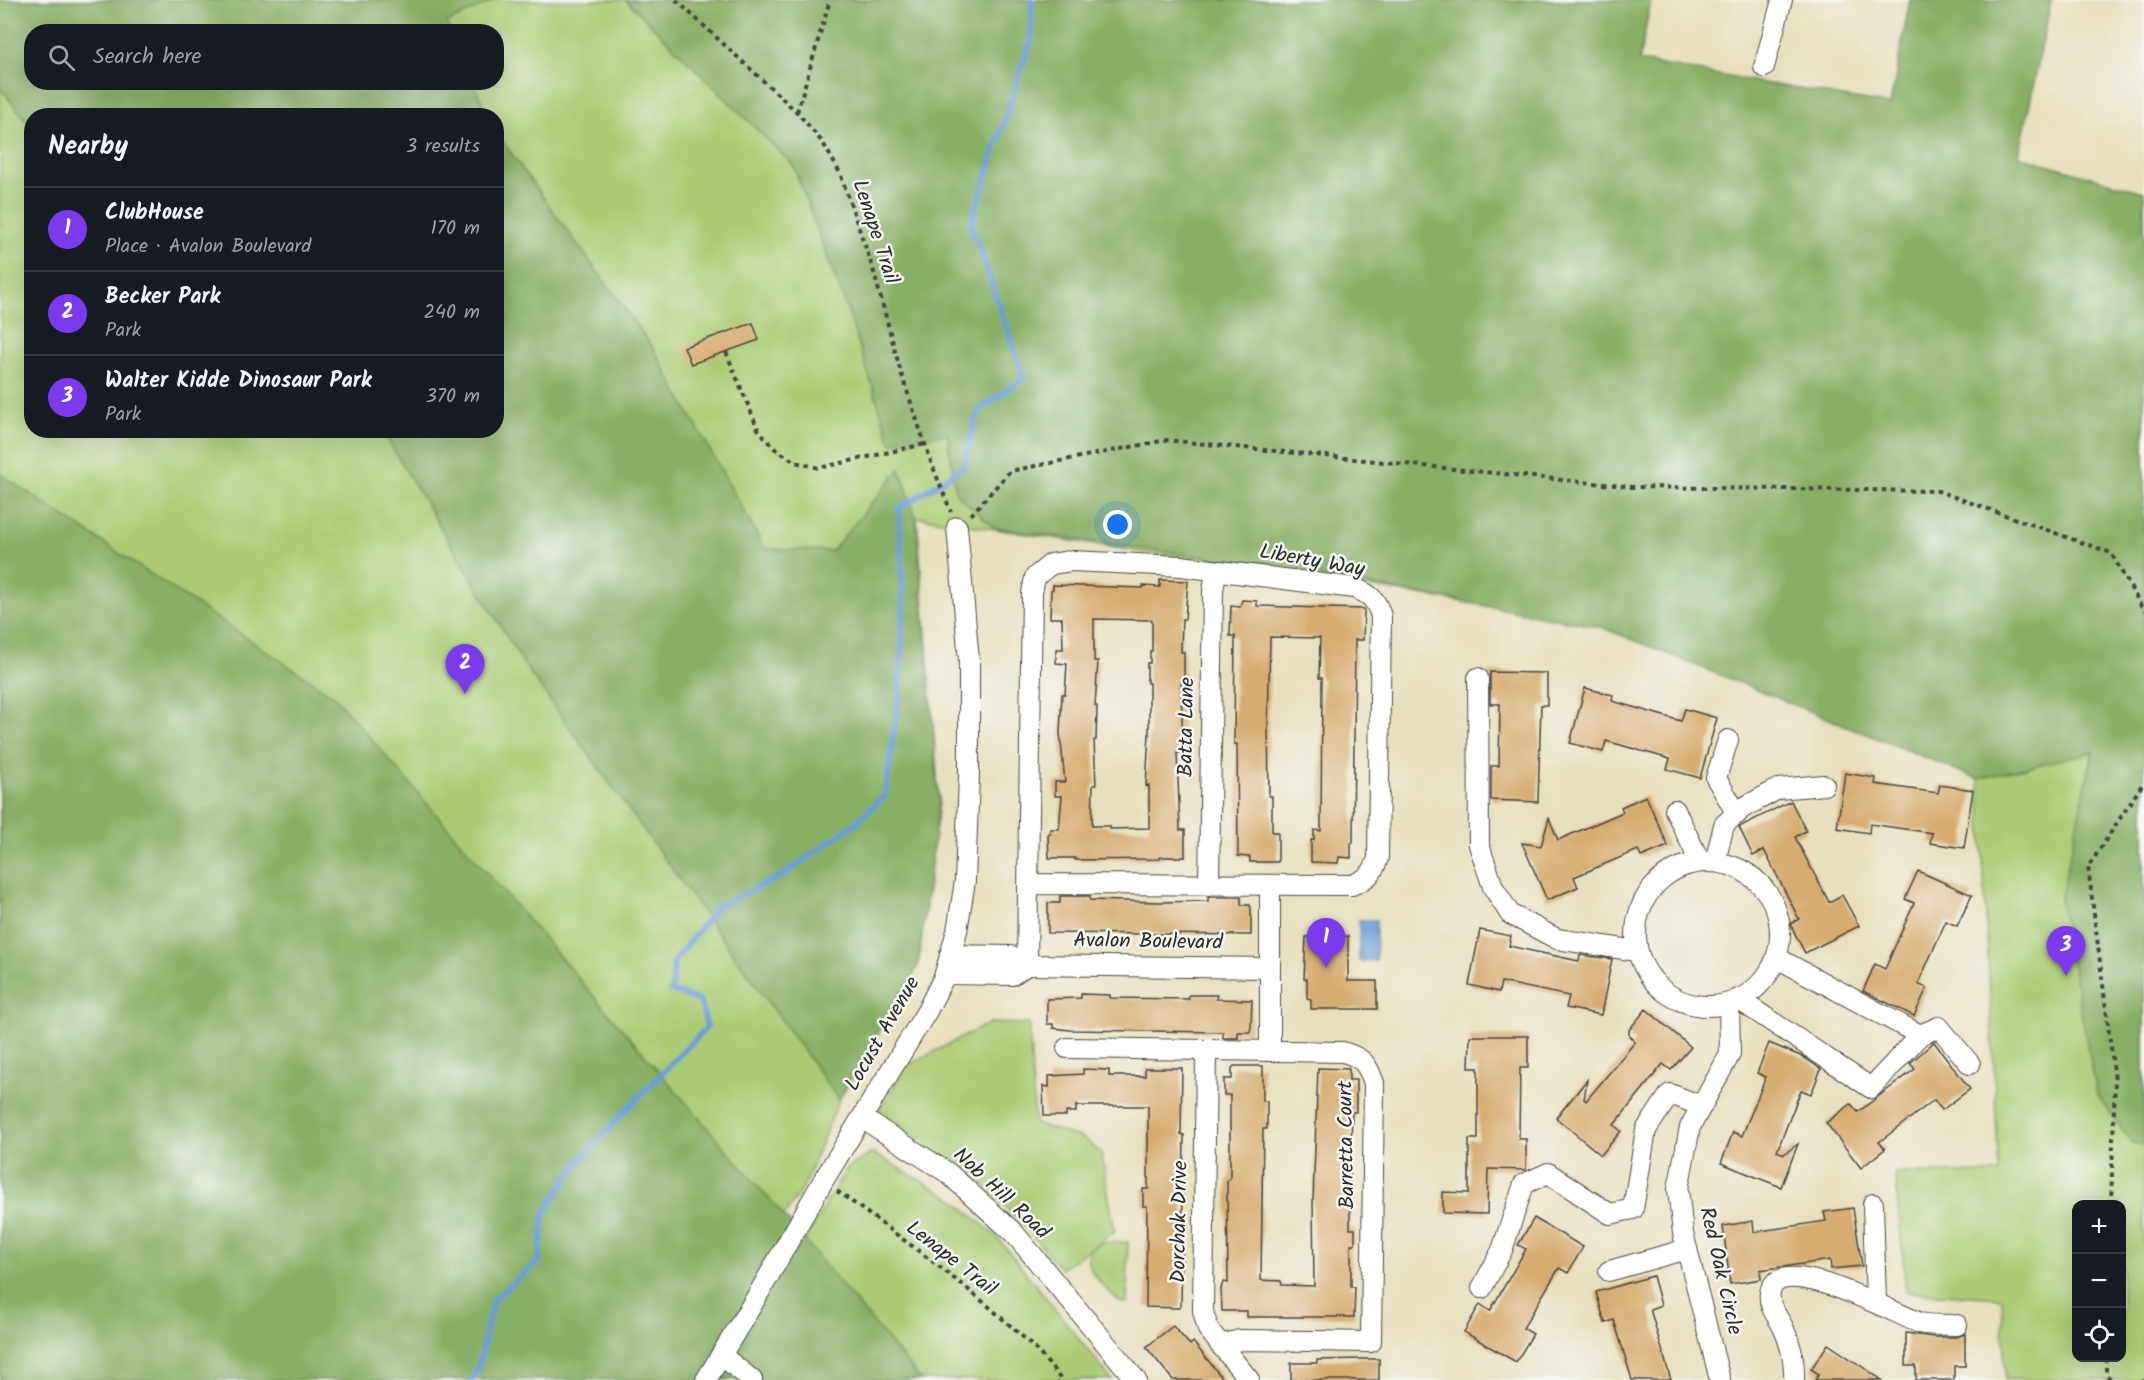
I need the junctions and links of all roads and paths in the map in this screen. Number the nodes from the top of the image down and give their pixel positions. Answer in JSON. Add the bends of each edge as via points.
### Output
{"nodes":[{"id":1,"x":676,"y":0,"type":"edge"},
{"id":2,"x":830,"y":0,"type":"edge"},
{"id":3,"x":1782,"y":0,"type":"edge"},
{"id":4,"x":1764,"y":67,"type":"dead end"},
{"id":5,"x":797,"y":112,"type":"junction"},
{"id":6,"x":726,"y":352,"type":"dead end"},
{"id":7,"x":925,"y":444,"type":"junction"},
{"id":8,"x":957,"y":529,"type":"junction"},
{"id":9,"x":1216,"y":571,"type":"junction"},
{"id":10,"x":2144,"y":611,"type":"edge"},
{"id":11,"x":1478,"y":678,"type":"dead end"},
{"id":12,"x":1728,"y":740,"type":"dead end"},
{"id":13,"x":2144,"y":782,"type":"edge"},
{"id":14,"x":1824,"y":785,"type":"dead end"},
{"id":15,"x":1675,"y":810,"type":"dead end"},
{"id":16,"x":1737,"y":814,"type":"junction"},
{"id":17,"x":1708,"y":862,"type":"junction"},
{"id":18,"x":1028,"y":884,"type":"junction"},
{"id":19,"x":1209,"y":885,"type":"junction"},
{"id":20,"x":1270,"y":885,"type":"junction"},
{"id":21,"x":1638,"y":951,"type":"junction"},
{"id":22,"x":950,"y":954,"type":"junction"},
{"id":23,"x":1777,"y":957,"type":"junction"},
{"id":24,"x":1027,"y":965,"type":"junction"},
{"id":25,"x":1269,"y":968,"type":"junction"},
{"id":26,"x":945,"y":974,"type":"junction"},
{"id":27,"x":1733,"y":1001,"type":"junction"},
{"id":28,"x":1920,"y":1035,"type":"junction"},
{"id":29,"x":1067,"y":1048,"type":"dead end"},
{"id":30,"x":1206,"y":1050,"type":"junction"},
{"id":31,"x":1270,"y":1051,"type":"junction"},
{"id":32,"x":1970,"y":1064,"type":"dead end"},
{"id":33,"x":1702,"y":1106,"type":"junction"},
{"id":34,"x":861,"y":1118,"type":"junction"},
{"id":35,"x":823,"y":1181,"type":"junction"},
{"id":36,"x":2111,"y":1200,"type":"edge"},
{"id":37,"x":1873,"y":1204,"type":"dead end"},
{"id":38,"x":1688,"y":1249,"type":"junction"},
{"id":39,"x":1608,"y":1271,"type":"dead end"},
{"id":40,"x":1482,"y":1288,"type":"dead end"},
{"id":41,"x":1876,"y":1303,"type":"junction"},
{"id":42,"x":1957,"y":1325,"type":"dead end"},
{"id":43,"x":1220,"y":1345,"type":"junction"},
{"id":44,"x":721,"y":1355,"type":"junction"},
{"id":45,"x":2106,"y":1362,"type":"edge"},
{"id":46,"x":706,"y":1380,"type":"edge"},
{"id":47,"x":752,"y":1380,"type":"edge"},
{"id":48,"x":1060,"y":1380,"type":"edge"},
{"id":49,"x":1136,"y":1380,"type":"edge"},
{"id":50,"x":1249,"y":1380,"type":"edge"},
{"id":51,"x":1720,"y":1380,"type":"edge"},
{"id":52,"x":1794,"y":1380,"type":"edge"},
{"id":53,"x":2111,"y":1380,"type":"edge"}],
"edges":[{"from":1,"to":5,"type":"path","name":"Lenape Trail"},
{"from":2,"to":5,"type":"path"},
{"from":3,"to":4,"type":"street"},
{"from":5,"to":7,"type":"path","name":"Lenape Trail","via":[[840,173]]},
{"from":6,"to":7,"type":"path","via":[[758,429],[774,448],[795,462],[819,468]]},
{"from":7,"to":8,"type":"path","name":"Lenape Trail"},
{"from":8,"to":10,"type":"path","via":[[1010,471],[1167,440],[1634,487],[1938,491],[2111,553]]},
{"from":8,"to":22,"type":"street","name":"Locust Avenue","via":[[969,661],[969,776],[965,881]]},
{"from":9,"to":18,"type":"street","name":"Liberty Way","via":[[1071,561],[1051,564],[1035,577]]},
{"from":9,"to":19,"type":"street","name":"Batta Lane"},
{"from":9,"to":20,"type":"street","name":"Liberty Way","via":[[1354,588],[1377,603],[1381,616],[1378,858],[1374,871],[1352,885]]},
{"from":11,"to":21,"type":"street","via":[[1479,845],[1493,887],[1510,914],[1557,939]]},
{"from":12,"to":16,"type":"street","via":[[1716,778]]},
{"from":13,"to":36,"type":"path","via":[[2088,867],[2115,1080]]},
{"from":14,"to":16,"type":"street","via":[[1778,789]]},
{"from":15,"to":17,"type":"street"},
{"from":16,"to":17,"type":"street","via":[[1724,825]]},
{"from":17,"to":21,"type":"street","via":[[1685,864],[1662,876],[1646,895],[1636,918]]},
{"from":17,"to":23,"type":"street","via":[[1731,864],[1751,875],[1767,891],[1777,912]]},
{"from":18,"to":19,"type":"street","name":"Liberty Way"},
{"from":18,"to":24,"type":"street","name":"Liberty Way"},
{"from":19,"to":20,"type":"street","name":"Liberty Way"},
{"from":20,"to":25,"type":"street"},
{"from":21,"to":27,"type":"street","via":[[1642,967],[1658,987],[1679,1001],[1704,1007]]},
{"from":22,"to":24,"type":"street","name":"Avalon Boulevard","via":[[1011,956]]},
{"from":22,"to":26,"type":"street","name":"Locust Avenue"},
{"from":23,"to":27,"type":"street","via":[[1766,978],[1749,994]]},
{"from":23,"to":28,"type":"street"},
{"from":24,"to":25,"type":"street","name":"Avalon Boulevard"},
{"from":24,"to":26,"type":"street","name":"Avalon Boulevard","via":[[1012,975]]},
{"from":25,"to":31,"type":"street"},
{"from":26,"to":34,"type":"street","name":"Locust Avenue","via":[[927,1011]]},
{"from":27,"to":28,"type":"street","via":[[1871,1088]]},
{"from":27,"to":33,"type":"street","name":"Red Oak Circle","via":[[1730,1054]]},
{"from":28,"to":32,"type":"street","via":[[1939,1027]]},
{"from":29,"to":30,"type":"street","name":"Barretta Court"},
{"from":30,"to":31,"type":"street","name":"Barretta Court"},
{"from":30,"to":43,"type":"street","name":"Dorchak Drive","via":[[1203,1311],[1208,1329]]},
{"from":31,"to":43,"type":"street","name":"Barretta Court","via":[[1343,1052],[1358,1056],[1370,1070],[1374,1083],[1371,1342],[1240,1340]]},
{"from":33,"to":38,"type":"street","name":"Red Oak Circle","via":[[1690,1127],[1678,1189]]},
{"from":33,"to":40,"type":"street","via":[[1670,1094],[1646,1131],[1633,1209],[1610,1214],[1548,1173],[1524,1184],[1502,1250]]},
{"from":34,"to":35,"type":"street","name":"Locust Avenue"},
{"from":34,"to":49,"type":"street","name":"Nob Hill Road","via":[[948,1173],[1014,1233]]},
{"from":35,"to":44,"type":"street","name":"Locust Avenue"},
{"from":35,"to":48,"type":"path","name":"Lenape Trail","via":[[952,1276],[1014,1329]]},
{"from":37,"to":41,"type":"street"},
{"from":38,"to":39,"type":"street"},
{"from":38,"to":51,"type":"street","name":"Red Oak Circle"},
{"from":41,"to":42,"type":"street","via":[[1922,1323]]},
{"from":41,"to":52,"type":"street","via":[[1822,1282],[1798,1278],[1782,1280],[1772,1287],[1772,1311],[1794,1357]]},
{"from":43,"to":50,"type":"street","name":"Dorchak Drive"},
{"from":44,"to":46,"type":"street","name":"Locust Avenue"},
{"from":44,"to":47,"type":"street"},
{"from":45,"to":53,"type":"path","via":[[2106,1374]]}]}
